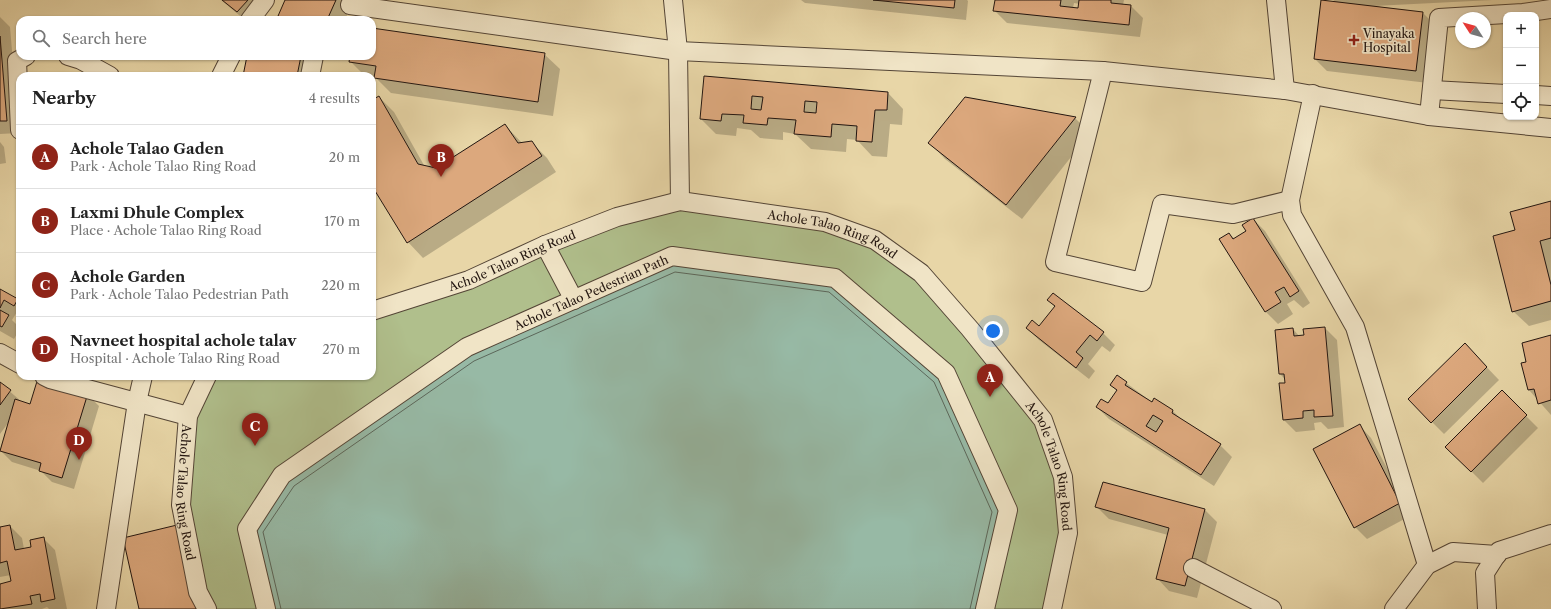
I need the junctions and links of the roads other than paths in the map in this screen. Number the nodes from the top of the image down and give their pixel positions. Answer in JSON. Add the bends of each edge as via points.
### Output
{"nodes":[{"id":1,"x":264,"y":0,"type":"edge"},
{"id":2,"x":672,"y":0,"type":"edge"},
{"id":3,"x":1276,"y":0,"type":"edge"},
{"id":4,"x":350,"y":5,"type":"dead end"},
{"id":5,"x":1523,"y":6,"type":"edge"},
{"id":6,"x":1551,"y":9,"type":"edge"},
{"id":7,"x":253,"y":16,"type":"edge"},
{"id":8,"x":678,"y":51,"type":"junction"},
{"id":9,"x":17,"y":60,"type":"edge"},
{"id":10,"x":81,"y":60,"type":"edge"},
{"id":11,"x":229,"y":60,"type":"edge"},
{"id":12,"x":313,"y":60,"type":"edge"},
{"id":13,"x":1103,"y":71,"type":"junction"},
{"id":14,"x":18,"y":72,"type":"edge"},
{"id":15,"x":103,"y":72,"type":"edge"},
{"id":16,"x":223,"y":72,"type":"edge"},
{"id":17,"x":311,"y":72,"type":"edge"},
{"id":18,"x":1285,"y":90,"type":"junction"},
{"id":19,"x":1432,"y":90,"type":"junction"},
{"id":20,"x":1313,"y":94,"type":"junction"},
{"id":21,"x":1503,"y":94,"type":"edge"},
{"id":22,"x":1539,"y":95,"type":"edge"},
{"id":23,"x":1551,"y":96,"type":"edge"},
{"id":24,"x":1429,"y":116,"type":"junction"},
{"id":25,"x":1551,"y":128,"type":"edge"},
{"id":26,"x":1290,"y":200,"type":"junction"},
{"id":27,"x":680,"y":201,"type":"junction"},
{"id":28,"x":545,"y":245,"type":"junction"},
{"id":29,"x":574,"y":300,"type":"junction"},
{"id":30,"x":376,"y":310,"type":"edge"},
{"id":31,"x":0,"y":353,"type":"edge"},
{"id":32,"x":16,"y":362,"type":"edge"},
{"id":33,"x":54,"y":380,"type":"edge"},
{"id":34,"x":142,"y":380,"type":"edge"},
{"id":35,"x":205,"y":380,"type":"edge"},
{"id":36,"x":137,"y":402,"type":"junction"},
{"id":37,"x":188,"y":416,"type":"junction"},
{"id":38,"x":1551,"y":534,"type":"edge"},
{"id":39,"x":1497,"y":555,"type":"junction"},
{"id":40,"x":1427,"y":565,"type":"junction"},
{"id":41,"x":1193,"y":568,"type":"dead end"},
{"id":42,"x":106,"y":609,"type":"edge"},
{"id":43,"x":207,"y":609,"type":"edge"},
{"id":44,"x":266,"y":609,"type":"edge"},
{"id":45,"x":985,"y":609,"type":"edge"},
{"id":46,"x":1052,"y":609,"type":"edge"},
{"id":47,"x":1272,"y":609,"type":"edge"},
{"id":48,"x":1394,"y":609,"type":"edge"},
{"id":49,"x":1487,"y":609,"type":"edge"}],
"edges":[{"from":1,"to":7,"type":"street"},
{"from":2,"to":8,"type":"street"},
{"from":3,"to":18,"type":"street"},
{"from":4,"to":8,"type":"street"},
{"from":5,"to":6,"type":"street"},
{"from":5,"to":19,"type":"street","via":[[1439,18]]},
{"from":8,"to":13,"type":"street"},
{"from":8,"to":27,"type":"street"},
{"from":9,"to":14,"type":"street"},
{"from":10,"to":15,"type":"street"},
{"from":11,"to":16,"type":"street"},
{"from":12,"to":17,"type":"street"},
{"from":13,"to":18,"type":"street"},
{"from":13,"to":26,"type":"street","via":[[1055,262],[1142,282],[1162,204],[1233,214]]},
{"from":18,"to":20,"type":"street"},
{"from":19,"to":21,"type":"street"},
{"from":19,"to":24,"type":"street"},
{"from":20,"to":24,"type":"street"},
{"from":20,"to":26,"type":"street"},
{"from":22,"to":23,"type":"street"},
{"from":24,"to":25,"type":"street"},
{"from":26,"to":40,"type":"street","via":[[1292,215],[1355,327]]},
{"from":27,"to":28,"type":"street","name":"Achole Talao Ring Road","via":[[617,217]]},
{"from":27,"to":46,"type":"street","name":"Achole Talao Ring Road","via":[[825,222],[875,240],[921,273],[970,329],[1042,420],[1063,477],[1068,533]]},
{"from":28,"to":29,"type":"street"},
{"from":28,"to":30,"type":"street","name":"Achole Talao Ring Road","via":[[469,280]]},
{"from":29,"to":44,"type":"street","name":"Achole Talao Pedestrian Path","via":[[467,347],[282,475],[247,529]]},
{"from":29,"to":45,"type":"street","name":"Achole Talao Pedestrian Path","via":[[672,256],[835,278],[946,373],[1008,510]]},
{"from":31,"to":32,"type":"street"},
{"from":33,"to":36,"type":"street"},
{"from":34,"to":36,"type":"street"},
{"from":35,"to":37,"type":"street","name":"Achole Talao Ring Road"},
{"from":36,"to":37,"type":"street"},
{"from":36,"to":42,"type":"street"},
{"from":37,"to":43,"type":"street","name":"Achole Talao Ring Road","via":[[181,505],[198,592]]},
{"from":38,"to":39,"type":"street","via":[[1499,551]]},
{"from":39,"to":40,"type":"street","via":[[1453,552]]},
{"from":39,"to":49,"type":"street","via":[[1485,573]]},
{"from":40,"to":48,"type":"street"},
{"from":41,"to":47,"type":"street"}]}
